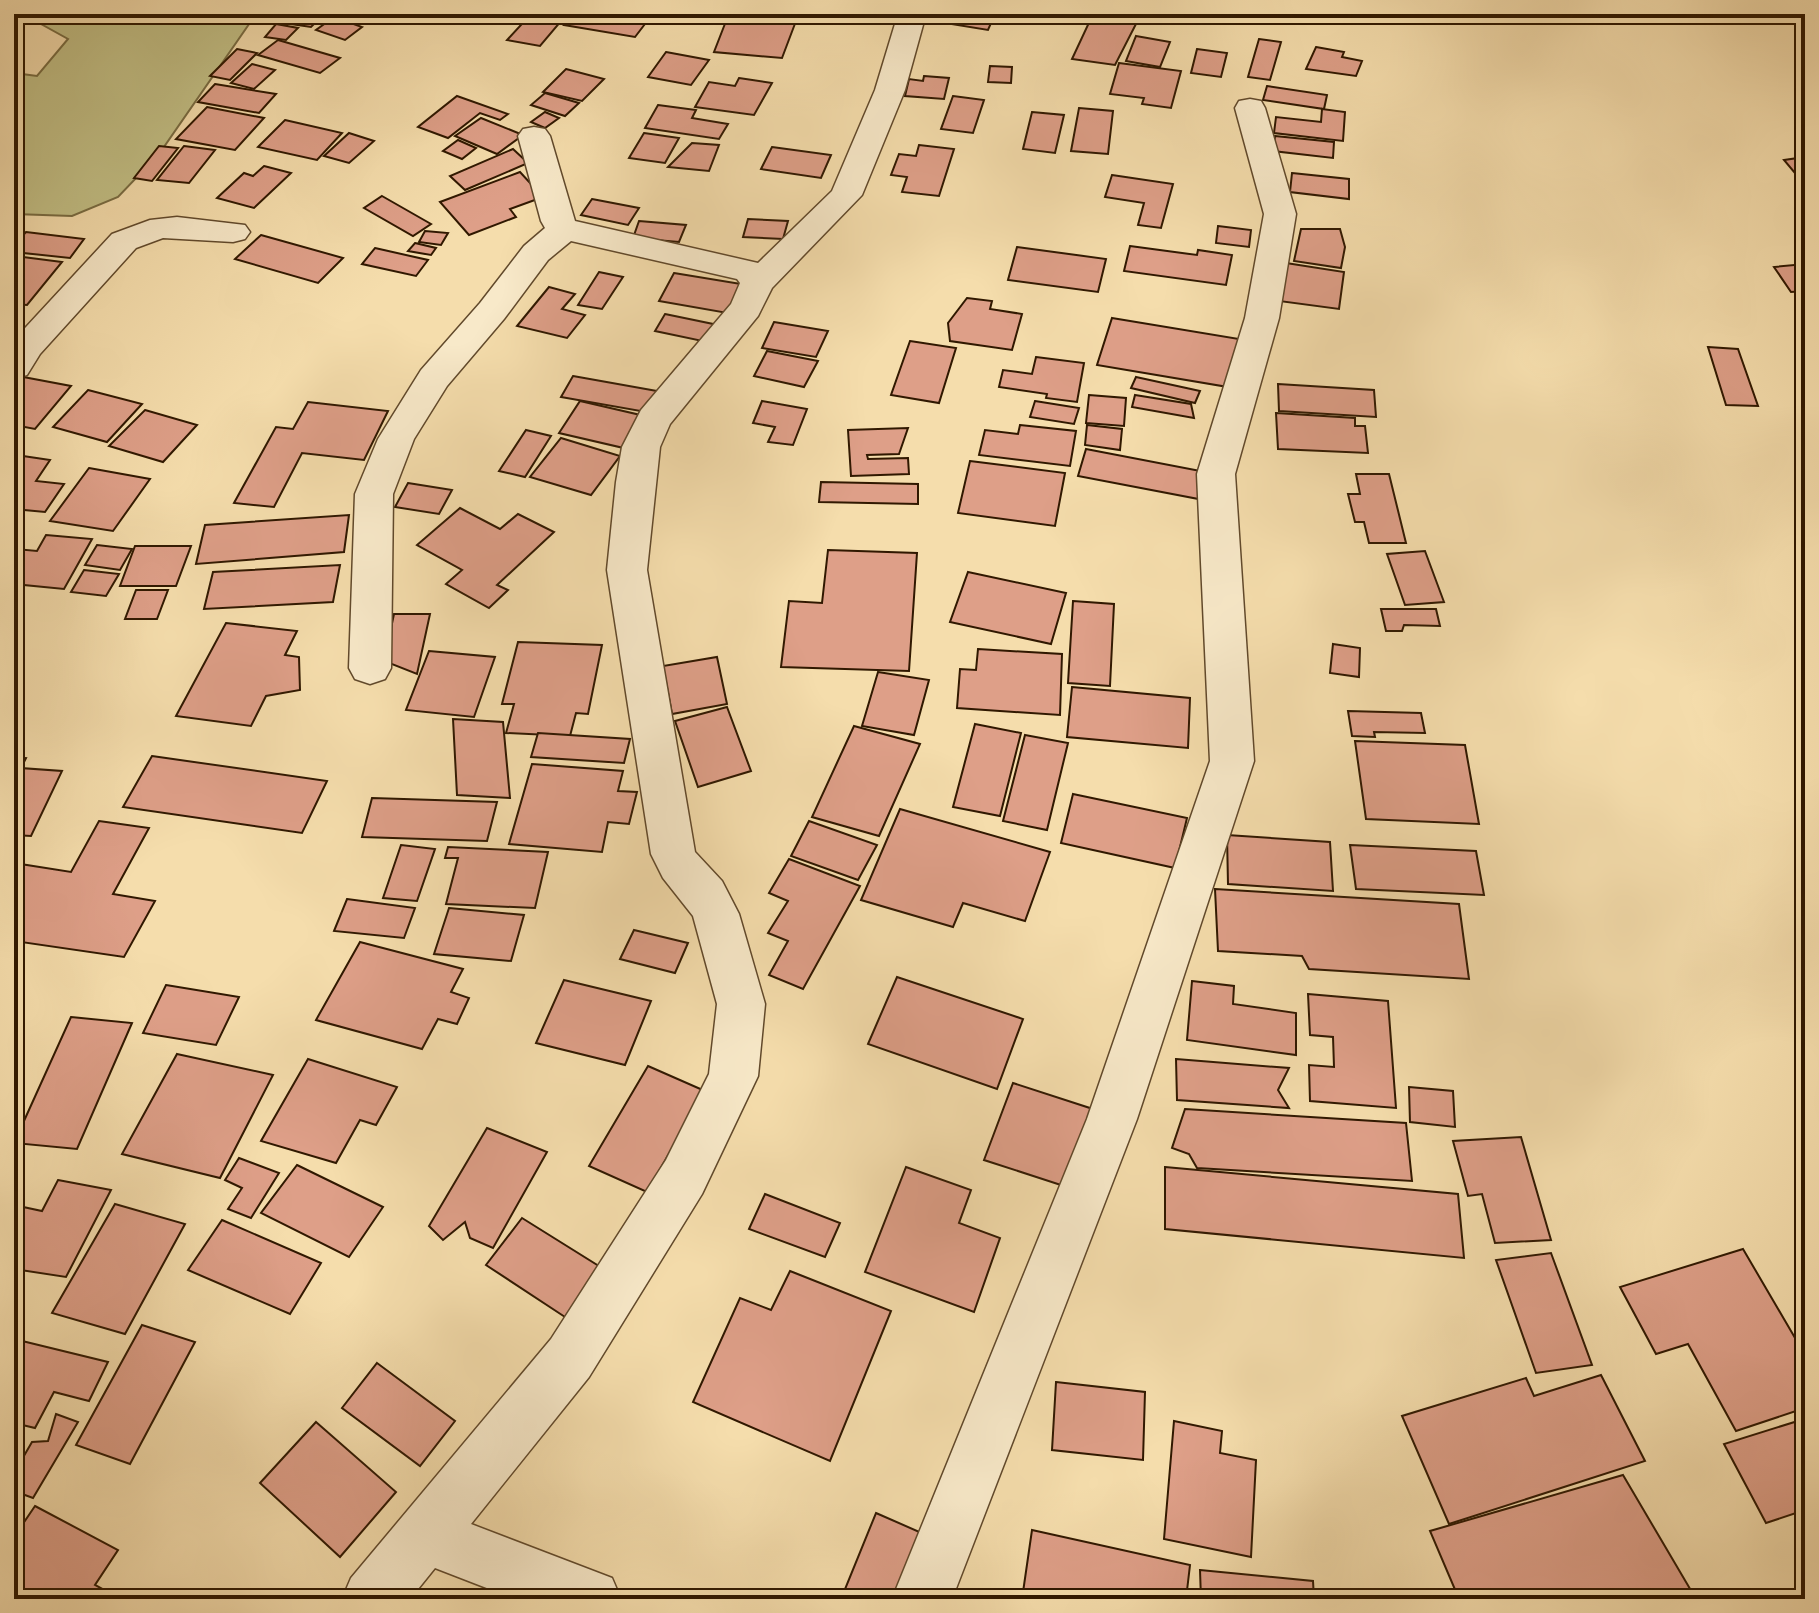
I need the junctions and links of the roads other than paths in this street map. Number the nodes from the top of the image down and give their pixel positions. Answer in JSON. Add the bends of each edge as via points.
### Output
{"nodes":[{"id":1,"x":912,"y":14,"type":"edge"},
{"id":2,"x":1250,"y":108,"type":"dead end"},
{"id":3,"x":534,"y":136,"type":"dead end"},
{"id":4,"x":564,"y":229,"type":"junction"},
{"id":5,"x":233,"y":232,"type":"dead end"},
{"id":6,"x":757,"y":283,"type":"junction"},
{"id":7,"x":14,"y":367,"type":"edge"},
{"id":8,"x":370,"y":668,"type":"dead end"},
{"id":9,"x":424,"y":1535,"type":"junction"},
{"id":10,"x":372,"y":1599,"type":"edge"},
{"id":11,"x":591,"y":1599,"type":"edge"},
{"id":12,"x":922,"y":1599,"type":"edge"}],
"edges":[{"from":1,"to":6,"type":"street","via":[[890,90],[846,195]]},
{"from":2,"to":12,"type":"street","via":[[1280,214],[1262,318],[1216,474],[1232,761],[1112,1119]]},
{"from":3,"to":4,"type":"street","via":[[557,221]]},
{"from":4,"to":6,"type":"street","via":[[749,271]]},
{"from":4,"to":8,"type":"street","via":[[536,253],[434,378],[396,439],[374,494]]},
{"from":5,"to":7,"type":"street","via":[[159,227],[124,241]]},
{"from":6,"to":9,"type":"street","via":[[746,308],[654,419],[641,447],[627,570],[673,854],[716,914],[741,1004],[733,1076],[684,1177],[570,1358]]},
{"from":9,"to":10,"type":"street"},
{"from":9,"to":11,"type":"street"}]}
